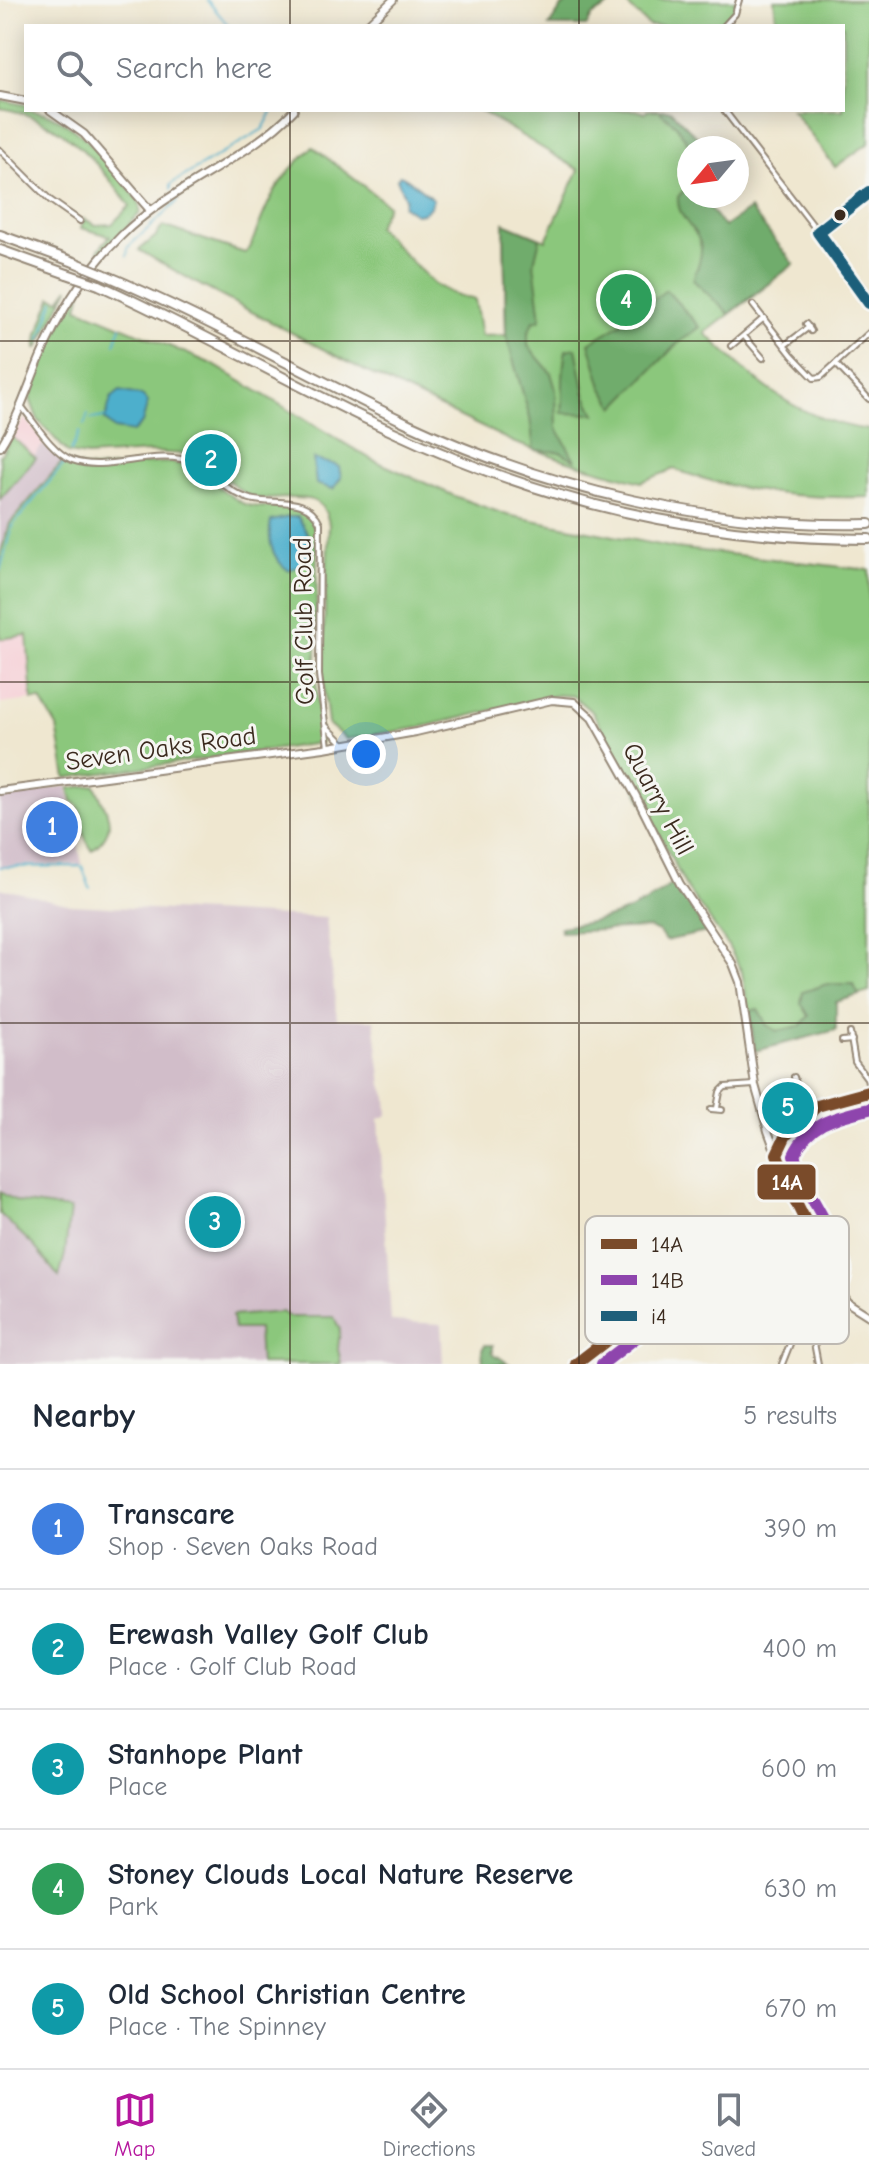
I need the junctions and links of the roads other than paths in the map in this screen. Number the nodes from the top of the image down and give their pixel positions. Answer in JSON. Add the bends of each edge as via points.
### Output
{"nodes":[{"id":1,"x":393,"y":0,"type":"edge"},
{"id":2,"x":739,"y":0,"type":"edge"},
{"id":3,"x":368,"y":24,"type":"edge"},
{"id":4,"x":726,"y":24,"type":"edge"},
{"id":5,"x":0,"y":96,"type":"edge"},
{"id":6,"x":24,"y":101,"type":"edge"},
{"id":7,"x":53,"y":112,"type":"edge"},
{"id":8,"x":292,"y":112,"type":"edge"},
{"id":9,"x":726,"y":112,"type":"edge"},
{"id":10,"x":0,"y":150,"type":"edge"},
{"id":11,"x":869,"y":192,"type":"edge"},
{"id":12,"x":149,"y":209,"type":"junction"},
{"id":13,"x":80,"y":221,"type":"dead end"},
{"id":14,"x":818,"y":232,"type":"junction"},
{"id":15,"x":0,"y":235,"type":"edge"},
{"id":16,"x":0,"y":250,"type":"edge"},
{"id":17,"x":868,"y":302,"type":"edge"},
{"id":18,"x":753,"y":305,"type":"dead end"},
{"id":19,"x":764,"y":318,"type":"junction"},
{"id":20,"x":809,"y":327,"type":"dead end"},
{"id":21,"x":869,"y":333,"type":"edge"},
{"id":22,"x":744,"y":335,"type":"junction"},
{"id":23,"x":785,"y":345,"type":"junction"},
{"id":24,"x":731,"y":346,"type":"dead end"},
{"id":25,"x":763,"y":358,"type":"dead end"},
{"id":26,"x":836,"y":364,"type":"junction"},
{"id":27,"x":869,"y":399,"type":"edge"},
{"id":28,"x":22,"y":407,"type":"junction"},
{"id":29,"x":0,"y":447,"type":"edge"},
{"id":30,"x":869,"y":524,"type":"edge"},
{"id":31,"x":869,"y":539,"type":"edge"},
{"id":32,"x":324,"y":725,"type":"junction"},
{"id":33,"x":344,"y":744,"type":"junction"},
{"id":34,"x":328,"y":747,"type":"junction"},
{"id":35,"x":0,"y":791,"type":"edge"},
{"id":36,"x":850,"y":1033,"type":"dead end"},
{"id":37,"x":852,"y":1040,"type":"junction"},
{"id":38,"x":842,"y":1041,"type":"dead end"},
{"id":39,"x":794,"y":1077,"type":"dead end"},
{"id":40,"x":755,"y":1085,"type":"junction"},
{"id":41,"x":869,"y":1092,"type":"edge"},
{"id":42,"x":717,"y":1109,"type":"dead end"},
{"id":43,"x":806,"y":1115,"type":"junction"},
{"id":44,"x":768,"y":1131,"type":"junction"},
{"id":45,"x":786,"y":1135,"type":"junction"},
{"id":46,"x":777,"y":1154,"type":"junction"},
{"id":47,"x":804,"y":1216,"type":"edge"},
{"id":48,"x":849,"y":1303,"type":"edge"},
{"id":49,"x":869,"y":1316,"type":"edge"},
{"id":50,"x":602,"y":1344,"type":"edge"},
{"id":51,"x":790,"y":1344,"type":"edge"},
{"id":52,"x":814,"y":1344,"type":"edge"},
{"id":53,"x":576,"y":1364,"type":"edge"},
{"id":54,"x":782,"y":1364,"type":"edge"},
{"id":55,"x":818,"y":1364,"type":"edge"}],
"edges":[{"from":1,"to":3,"type":"street"},
{"from":2,"to":4,"type":"street"},
{"from":5,"to":6,"type":"street"},
{"from":7,"to":12,"type":"street","via":[[84,134]]},
{"from":8,"to":12,"type":"street","via":[[252,144]]},
{"from":9,"to":14,"type":"street"},
{"from":10,"to":13,"type":"street","via":[[50,200]]},
{"from":11,"to":14,"type":"street"},
{"from":12,"to":28,"type":"street","via":[[76,290]]},
{"from":14,"to":17,"type":"street"},
{"from":15,"to":30,"type":"highway","bridge":true,"via":[[203,318],[419,428],[547,476],[628,498],[724,515]]},
{"from":16,"to":31,"type":"highway","bridge":true,"via":[[99,285],[385,428],[540,489],[676,525],[787,538]]},
{"from":18,"to":19,"type":"street"},
{"from":19,"to":22,"type":"street"},
{"from":19,"to":23,"type":"street"},
{"from":20,"to":23,"type":"street"},
{"from":21,"to":26,"type":"street"},
{"from":22,"to":24,"type":"street"},
{"from":22,"to":25,"type":"street"},
{"from":23,"to":26,"type":"street","via":[[814,378]]},
{"from":26,"to":27,"type":"street"},
{"from":28,"to":29,"type":"street"},
{"from":28,"to":32,"type":"street","name":"Golf Club Road","via":[[69,459],[181,459],[245,498],[312,510],[320,523],[319,675]]},
{"from":32,"to":33,"type":"street","name":"Golf Club Road"},
{"from":32,"to":34,"type":"street","name":"Golf Club Road"},
{"from":33,"to":34,"type":"street","name":"Quarry Hill"},
{"from":33,"to":40,"type":"street","name":"Quarry Hill","via":[[560,699],[581,707],[613,754],[680,884],[733,964],[743,995]]},
{"from":34,"to":35,"type":"street","name":"Seven Oaks Road"},
{"from":36,"to":37,"type":"street"},
{"from":37,"to":38,"type":"street"},
{"from":37,"to":41,"type":"street"},
{"from":39,"to":43,"type":"street"},
{"from":40,"to":42,"type":"street","via":[[725,1087]]},
{"from":40,"to":44,"type":"street","name":"Quarry Hill"},
{"from":41,"to":43,"type":"street","via":[[825,1102]]},
{"from":43,"to":45,"type":"street"},
{"from":44,"to":45,"type":"street"},
{"from":44,"to":46,"type":"street","name":"Quarry Hill"},
{"from":45,"to":46,"type":"street"},
{"from":46,"to":47,"type":"street","name":"Quarry Hill"},
{"from":48,"to":49,"type":"street"},
{"from":50,"to":53,"type":"street"},
{"from":51,"to":54,"type":"street"},
{"from":52,"to":55,"type":"street"}]}
